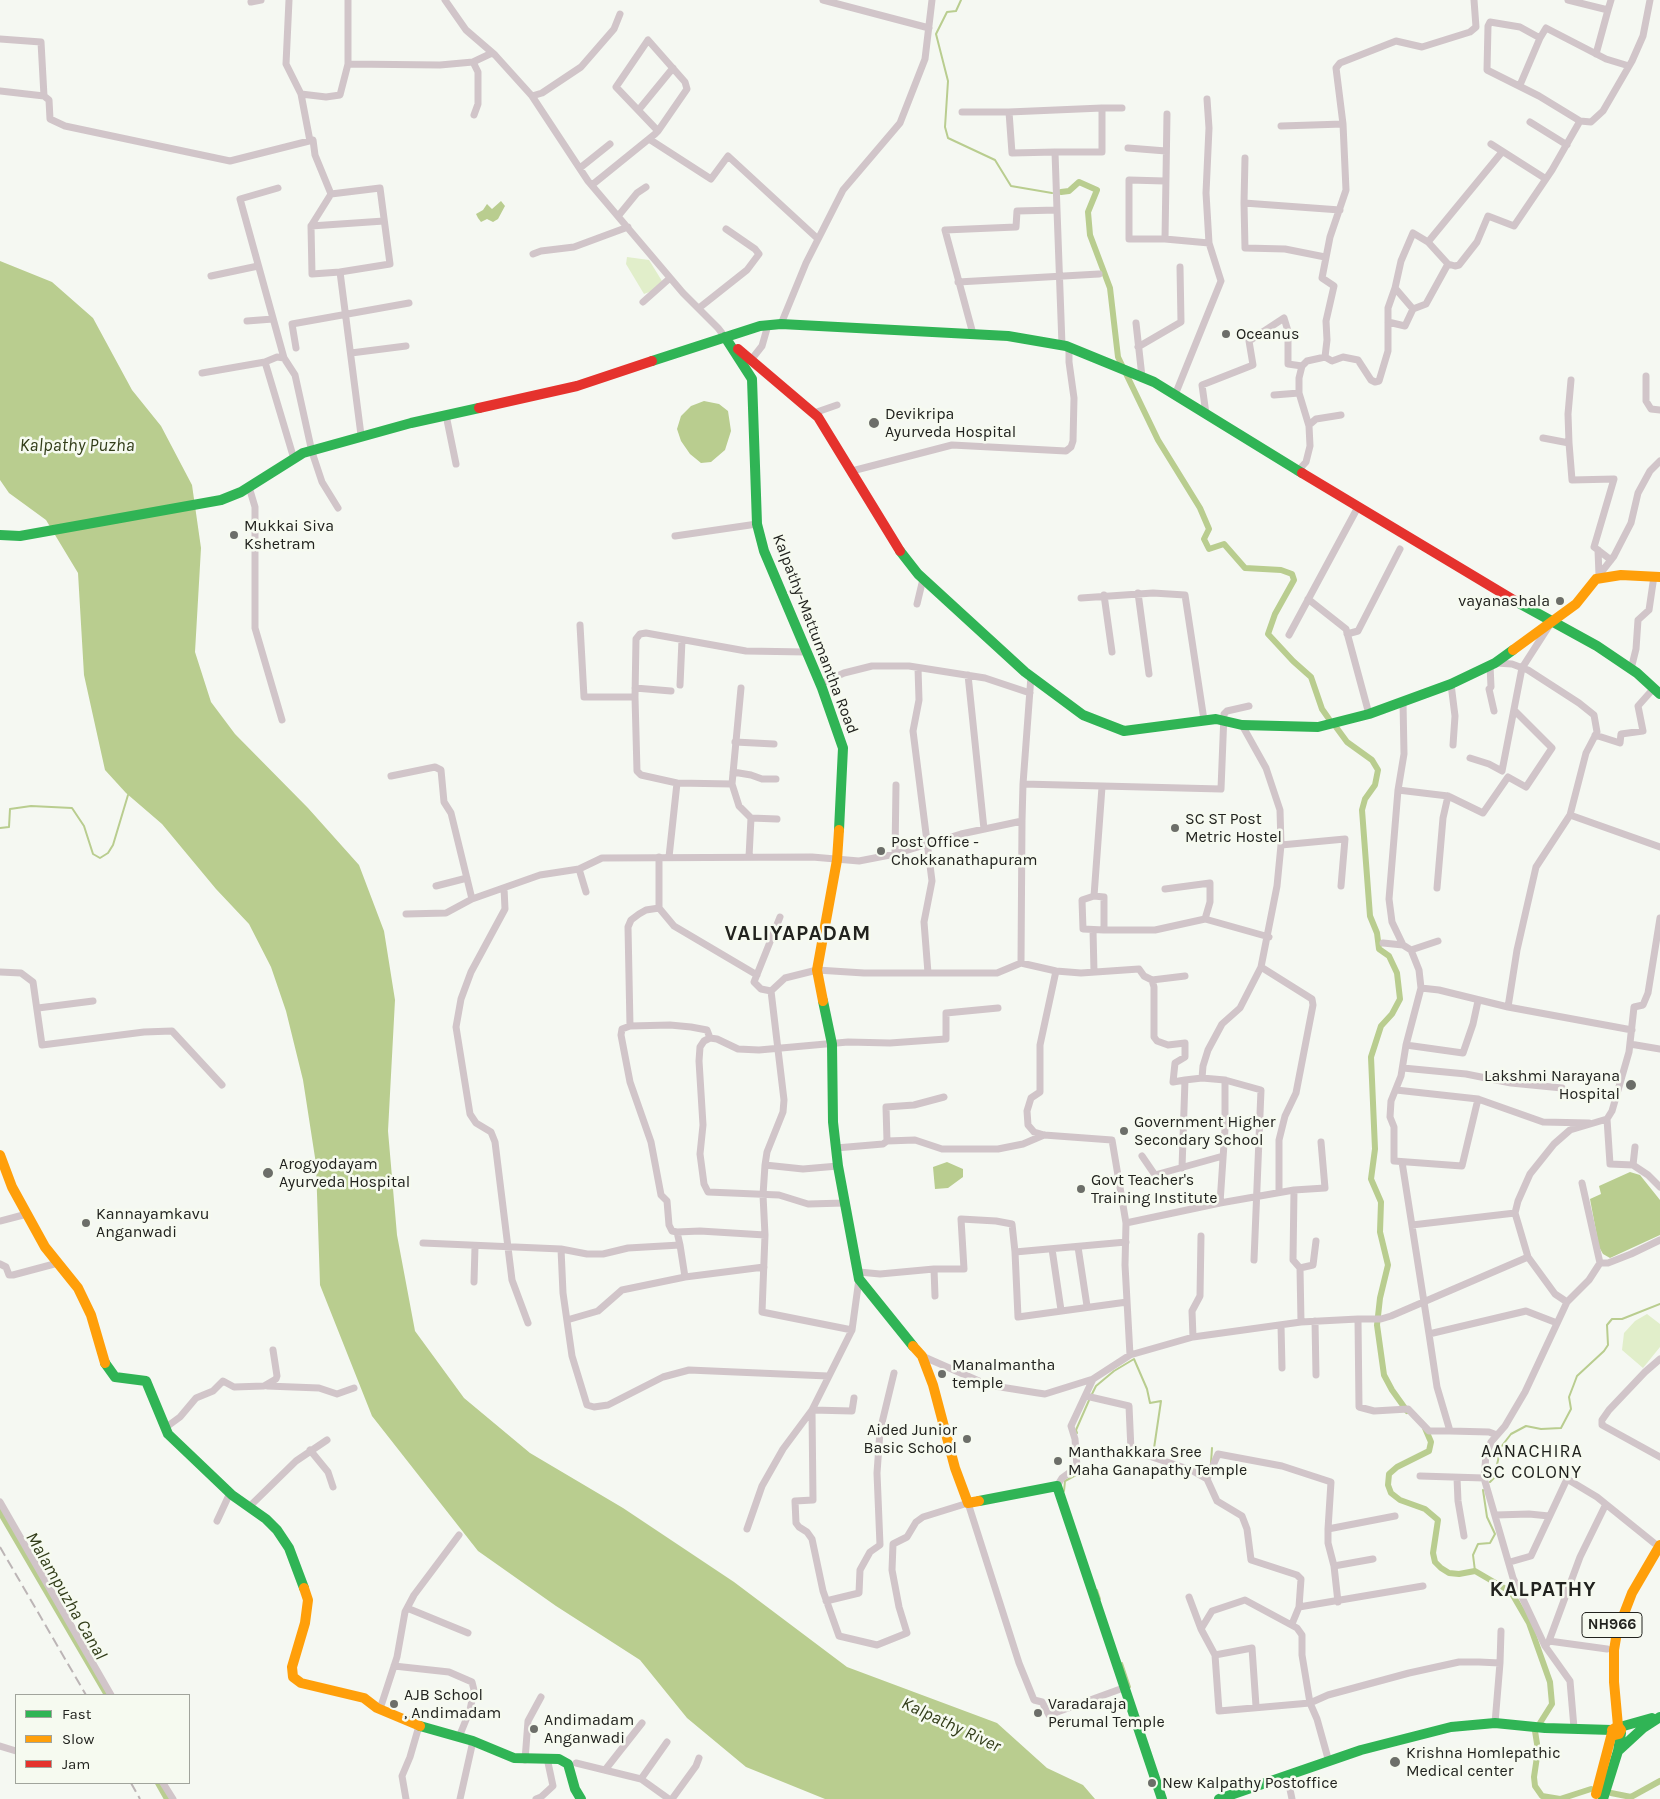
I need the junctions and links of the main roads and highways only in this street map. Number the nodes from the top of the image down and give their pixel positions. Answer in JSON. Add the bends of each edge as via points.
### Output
{"nodes":[{"id":1,"x":725,"y":337,"type":"junction"},
{"id":2,"x":0,"y":535,"type":"edge"},
{"id":3,"x":1657,"y":576,"type":"edge"},
{"id":4,"x":1551,"y":622,"type":"junction"},
{"id":5,"x":1657,"y":691,"type":"edge"},
{"id":6,"x":0,"y":1155,"type":"edge"},
{"id":7,"x":1658,"y":1541,"type":"edge"},
{"id":8,"x":1660,"y":1716,"type":"edge"},
{"id":9,"x":1616,"y":1730,"type":"junction"},
{"id":10,"x":1618,"y":1751,"type":"junction"},
{"id":11,"x":581,"y":1799,"type":"edge"},
{"id":12,"x":1162,"y":1799,"type":"edge"},
{"id":13,"x":1219,"y":1799,"type":"edge"},
{"id":14,"x":1594,"y":1799,"type":"edge"},
{"id":15,"x":1603,"y":1799,"type":"edge"}],
"edges":[{"from":1,"to":2,"type":"main road","via":[[577,386],[361,435],[303,453],[249,487],[221,500],[20,536]]},
{"from":1,"to":4,"type":"main road","via":[[781,324],[1008,336],[1065,346],[1141,376],[1175,395],[1297,472]]},
{"from":1,"to":4,"type":"main road","via":[[814,413],[896,545],[923,579],[1031,676],[1083,715],[1124,731],[1204,720],[1242,725],[1318,726],[1369,714],[1451,684],[1492,664]]},
{"from":1,"to":12,"type":"main road","name":"Kalpathy-Mattumantha Road","via":[[752,379],[757,524],[764,551],[843,748],[837,860],[817,970],[832,1044],[833,1122],[838,1166],[859,1276],[890,1321],[922,1356],[968,1503],[1057,1486]]},
{"from":3,"to":4,"type":"main road","via":[[1598,577],[1576,604]]},
{"from":4,"to":5,"type":"main road","via":[[1596,646]]},
{"from":6,"to":11,"type":"main road","via":[[12,1188],[46,1247],[78,1288],[92,1315],[106,1367],[115,1377],[146,1381],[168,1434],[230,1493],[277,1530],[289,1548],[308,1600],[305,1623],[292,1666],[294,1677],[301,1683],[364,1698],[380,1709],[419,1726],[473,1740],[514,1758],[559,1759],[568,1764]]},
{"from":7,"to":9,"type":"main road","number":"NH966","via":[[1617,1632],[1614,1668]]},
{"from":7,"to":9,"type":"main road","number":"NH966","via":[[1620,1604],[1611,1629],[1606,1681]]},
{"from":8,"to":9,"type":"main road"},
{"from":8,"to":10,"type":"main road"},
{"from":9,"to":10,"type":"main road","number":"NH966"},
{"from":9,"to":13,"type":"main road","via":[[1495,1723],[1451,1727],[1361,1750]]},
{"from":9,"to":14,"type":"main road","number":"NH966"},
{"from":10,"to":15,"type":"main road","number":"NH966"}]}
